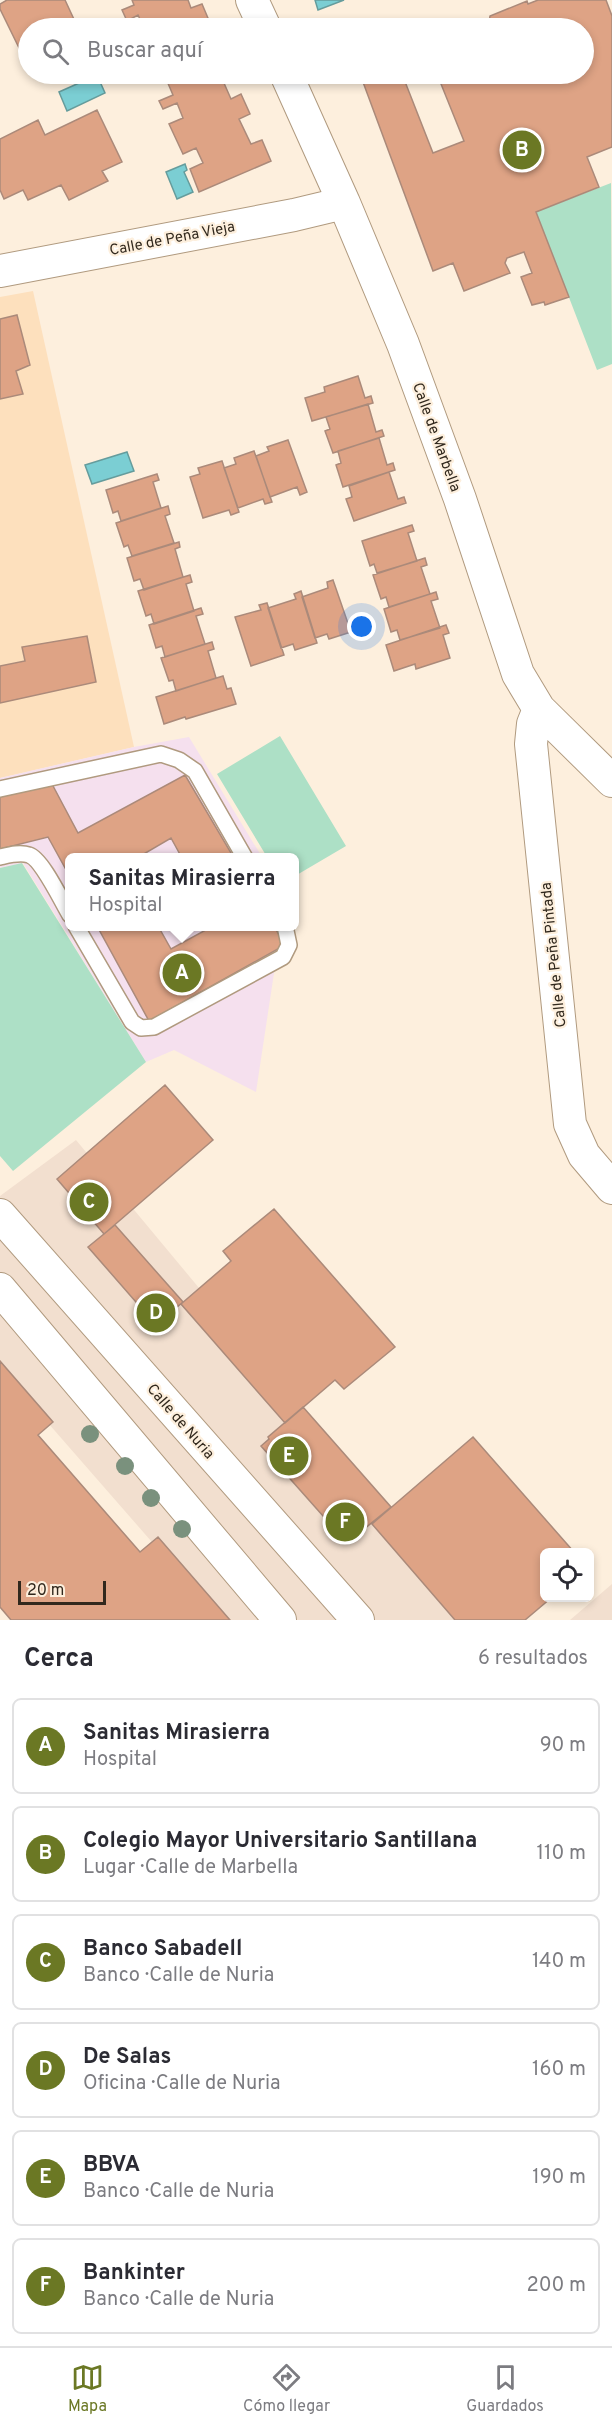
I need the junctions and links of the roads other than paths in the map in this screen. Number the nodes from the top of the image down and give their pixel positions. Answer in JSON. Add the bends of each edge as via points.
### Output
{"nodes":[{"id":1,"x":252,"y":0,"type":"edge"},
{"id":2,"x":260,"y":18,"type":"edge"},
{"id":3,"x":290,"y":84,"type":"edge"},
{"id":4,"x":344,"y":203,"type":"junction"},
{"id":5,"x":0,"y":271,"type":"edge"},
{"id":6,"x":539,"y":709,"type":"junction"},
{"id":7,"x":612,"y":781,"type":"edge"},
{"id":8,"x":0,"y":789,"type":"edge"},
{"id":9,"x":242,"y":853,"type":"edge"},
{"id":10,"x":0,"y":857,"type":"edge"},
{"id":11,"x":65,"y":908,"type":"edge"},
{"id":12,"x":78,"y":931,"type":"edge"},
{"id":13,"x":286,"y":931,"type":"edge"},
{"id":14,"x":612,"y":1188,"type":"edge"},
{"id":15,"x":2,"y":1220,"type":"edge"},
{"id":16,"x":0,"y":1289,"type":"edge"},
{"id":17,"x":280,"y":1620,"type":"edge"},
{"id":18,"x":358,"y":1620,"type":"edge"}],
"edges":[{"from":1,"to":2,"type":"street"},
{"from":3,"to":4,"type":"street","name":"Calle de Marbella"},
{"from":4,"to":5,"type":"street","name":"Calle de Peña Vieja"},
{"from":4,"to":6,"type":"street","name":"Calle de Marbella","via":[[403,344],[518,674]]},
{"from":6,"to":7,"type":"street","name":"Calle de Marbella"},
{"from":6,"to":14,"type":"street","name":"Calle de Peña Pintada","via":[[531,744],[570,1124],[584,1155]]},
{"from":8,"to":9,"type":"lane","via":[[161,754],[195,771]]},
{"from":10,"to":11,"type":"lane","via":[[30,855],[39,863]]},
{"from":12,"to":13,"type":"lane","via":[[132,1022],[141,1028],[154,1027],[283,957],[289,945]]},
{"from":15,"to":18,"type":"street","name":"Calle de Nuria"},
{"from":16,"to":17,"type":"street"}]}
